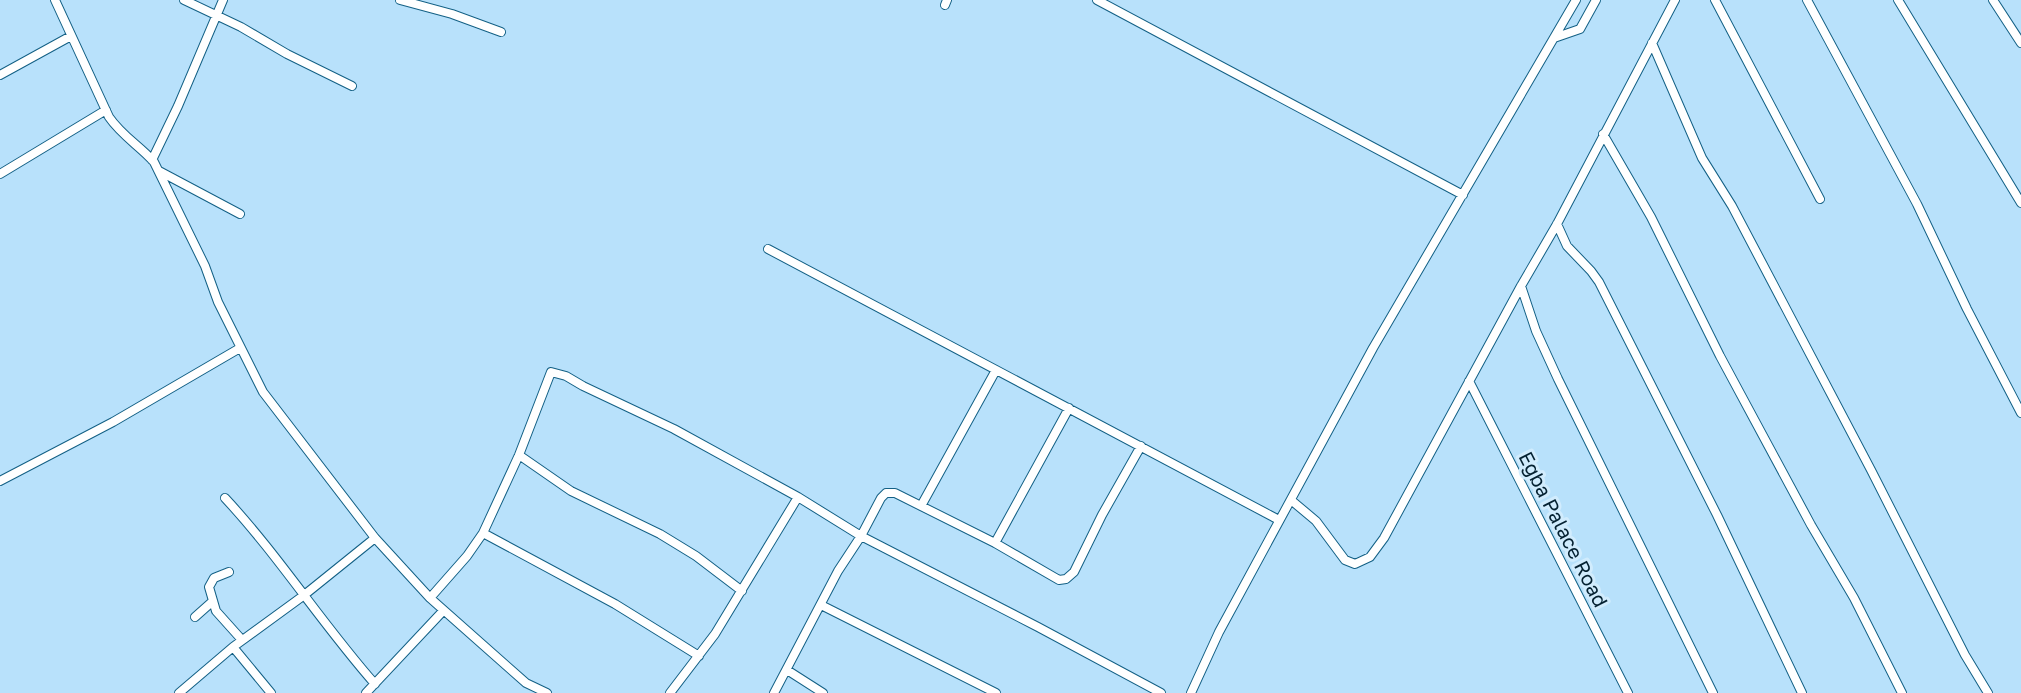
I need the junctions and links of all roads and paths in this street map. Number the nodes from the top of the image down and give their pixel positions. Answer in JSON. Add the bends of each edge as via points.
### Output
{"nodes":[{"id":1,"x":55,"y":0,"type":"edge"},
{"id":2,"x":184,"y":0,"type":"edge"},
{"id":3,"x":223,"y":0,"type":"edge"},
{"id":4,"x":400,"y":0,"type":"edge"},
{"id":5,"x":1097,"y":0,"type":"edge"},
{"id":6,"x":1576,"y":0,"type":"edge"},
{"id":7,"x":1596,"y":0,"type":"edge"},
{"id":8,"x":1675,"y":0,"type":"edge"},
{"id":9,"x":1715,"y":0,"type":"edge"},
{"id":10,"x":1807,"y":0,"type":"edge"},
{"id":11,"x":1898,"y":0,"type":"edge"},
{"id":12,"x":1993,"y":0,"type":"edge"},
{"id":13,"x":217,"y":15,"type":"junction"},
{"id":14,"x":501,"y":32,"type":"dead end"},
{"id":15,"x":71,"y":36,"type":"junction"},
{"id":16,"x":1554,"y":38,"type":"junction"},
{"id":17,"x":1652,"y":43,"type":"junction"},
{"id":18,"x":2021,"y":43,"type":"edge"},
{"id":19,"x":0,"y":75,"type":"edge"},
{"id":20,"x":351,"y":86,"type":"dead end"},
{"id":21,"x":106,"y":110,"type":"junction"},
{"id":22,"x":1603,"y":134,"type":"junction"},
{"id":23,"x":152,"y":160,"type":"junction"},
{"id":24,"x":158,"y":171,"type":"junction"},
{"id":25,"x":0,"y":174,"type":"edge"},
{"id":26,"x":1463,"y":195,"type":"junction"},
{"id":27,"x":1820,"y":199,"type":"dead end"},
{"id":28,"x":2021,"y":203,"type":"edge"},
{"id":29,"x":240,"y":214,"type":"dead end"},
{"id":30,"x":1557,"y":224,"type":"junction"},
{"id":31,"x":768,"y":249,"type":"dead end"},
{"id":32,"x":1521,"y":286,"type":"junction"},
{"id":33,"x":240,"y":348,"type":"junction"},
{"id":34,"x":996,"y":370,"type":"junction"},
{"id":35,"x":1469,"y":381,"type":"junction"},
{"id":36,"x":1069,"y":408,"type":"junction"},
{"id":37,"x":2021,"y":413,"type":"edge"},
{"id":38,"x":1141,"y":446,"type":"junction"},
{"id":39,"x":519,"y":456,"type":"junction"},
{"id":40,"x":0,"y":481,"type":"edge"},
{"id":41,"x":798,"y":497,"type":"junction"},
{"id":42,"x":225,"y":498,"type":"dead end"},
{"id":43,"x":1291,"y":500,"type":"junction"},
{"id":44,"x":921,"y":506,"type":"junction"},
{"id":45,"x":1279,"y":519,"type":"junction"},
{"id":46,"x":483,"y":533,"type":"junction"},
{"id":47,"x":861,"y":536,"type":"junction"},
{"id":48,"x":375,"y":538,"type":"junction"},
{"id":49,"x":995,"y":543,"type":"junction"},
{"id":50,"x":229,"y":572,"type":"dead end"},
{"id":51,"x":742,"y":591,"type":"junction"},
{"id":52,"x":303,"y":596,"type":"junction"},
{"id":53,"x":430,"y":598,"type":"junction"},
{"id":54,"x":213,"y":601,"type":"junction"},
{"id":55,"x":821,"y":605,"type":"junction"},
{"id":56,"x":443,"y":611,"type":"junction"},
{"id":57,"x":195,"y":617,"type":"dead end"},
{"id":58,"x":242,"y":640,"type":"junction"},
{"id":59,"x":232,"y":647,"type":"junction"},
{"id":60,"x":699,"y":656,"type":"junction"},
{"id":61,"x":788,"y":670,"type":"junction"},
{"id":62,"x":375,"y":684,"type":"junction"},
{"id":63,"x":530,"y":690,"type":"edge"},
{"id":64,"x":180,"y":693,"type":"edge"},
{"id":65,"x":271,"y":693,"type":"edge"},
{"id":66,"x":366,"y":693,"type":"edge"},
{"id":67,"x":547,"y":693,"type":"edge"},
{"id":68,"x":670,"y":693,"type":"edge"},
{"id":69,"x":774,"y":693,"type":"edge"},
{"id":70,"x":823,"y":693,"type":"edge"},
{"id":71,"x":996,"y":693,"type":"edge"},
{"id":72,"x":1161,"y":693,"type":"edge"},
{"id":73,"x":1191,"y":693,"type":"edge"},
{"id":74,"x":1628,"y":693,"type":"edge"},
{"id":75,"x":1713,"y":693,"type":"edge"},
{"id":76,"x":1802,"y":693,"type":"edge"},
{"id":77,"x":1902,"y":693,"type":"edge"},
{"id":78,"x":1988,"y":693,"type":"edge"}],
"edges":[{"from":1,"to":15,"type":"street"},
{"from":2,"to":13,"type":"street"},
{"from":3,"to":13,"type":"street"},
{"from":4,"to":14,"type":"street"},
{"from":5,"to":26,"type":"street"},
{"from":6,"to":16,"type":"street"},
{"from":7,"to":16,"type":"street","via":[[1580,29]]},
{"from":8,"to":17,"type":"street"},
{"from":9,"to":27,"type":"street"},
{"from":10,"to":37,"type":"street","via":[[1917,204]]},
{"from":11,"to":28,"type":"street"},
{"from":12,"to":18,"type":"street"},
{"from":13,"to":20,"type":"street"},
{"from":13,"to":23,"type":"street"},
{"from":15,"to":19,"type":"street"},
{"from":15,"to":21,"type":"street"},
{"from":16,"to":26,"type":"street"},
{"from":17,"to":22,"type":"street"},
{"from":17,"to":78,"type":"street","via":[[1702,158],[1732,206],[1965,656]]},
{"from":21,"to":23,"type":"street","via":[[117,130]]},
{"from":21,"to":25,"type":"street"},
{"from":22,"to":30,"type":"street"},
{"from":22,"to":77,"type":"street","via":[[1651,217],[1726,367]]},
{"from":23,"to":24,"type":"street"},
{"from":24,"to":29,"type":"street"},
{"from":24,"to":33,"type":"street"},
{"from":26,"to":43,"type":"street","via":[[1373,348]]},
{"from":30,"to":32,"type":"street"},
{"from":30,"to":76,"type":"street","via":[[1567,246],[1599,282]]},
{"from":31,"to":34,"type":"street"},
{"from":32,"to":35,"type":"street"},
{"from":32,"to":75,"type":"street","via":[[1558,379]]},
{"from":33,"to":40,"type":"street","via":[[113,422]]},
{"from":33,"to":48,"type":"street","via":[[263,392]]},
{"from":34,"to":36,"type":"street"},
{"from":34,"to":44,"type":"street"},
{"from":35,"to":43,"type":"street","via":[[1370,558],[1355,564],[1345,560],[1316,521]]},
{"from":35,"to":74,"type":"street","name":"Egba Palace Road"},
{"from":36,"to":38,"type":"street"},
{"from":36,"to":49,"type":"street"},
{"from":38,"to":45,"type":"street"},
{"from":38,"to":49,"type":"street","via":[[1074,572],[1066,579],[1059,580]]},
{"from":39,"to":41,"type":"street","via":[[551,372],[567,376],[674,429]]},
{"from":39,"to":46,"type":"street"},
{"from":39,"to":51,"type":"street","via":[[571,491],[660,534]]},
{"from":41,"to":47,"type":"street"},
{"from":41,"to":51,"type":"street"},
{"from":42,"to":52,"type":"street","via":[[254,529]]},
{"from":43,"to":45,"type":"street"},
{"from":44,"to":47,"type":"street","via":[[895,493],[886,493]]},
{"from":44,"to":49,"type":"street"},
{"from":45,"to":73,"type":"street"},
{"from":46,"to":53,"type":"street"},
{"from":46,"to":60,"type":"street","via":[[615,604]]},
{"from":47,"to":55,"type":"street"},
{"from":47,"to":72,"type":"street"},
{"from":48,"to":52,"type":"street"},
{"from":48,"to":53,"type":"street"},
{"from":50,"to":54,"type":"street","via":[[214,578],[208,587]]},
{"from":51,"to":60,"type":"street"},
{"from":52,"to":58,"type":"street"},
{"from":52,"to":62,"type":"street"},
{"from":53,"to":56,"type":"street"},
{"from":54,"to":57,"type":"street"},
{"from":54,"to":58,"type":"street","via":[[216,611]]},
{"from":55,"to":61,"type":"street"},
{"from":55,"to":71,"type":"street"},
{"from":56,"to":62,"type":"street"},
{"from":56,"to":63,"type":"street"},
{"from":58,"to":59,"type":"street"},
{"from":59,"to":64,"type":"street"},
{"from":59,"to":65,"type":"street"},
{"from":60,"to":68,"type":"street"},
{"from":61,"to":69,"type":"street"},
{"from":61,"to":70,"type":"street"},
{"from":62,"to":66,"type":"street"},
{"from":63,"to":67,"type":"street"}]}
